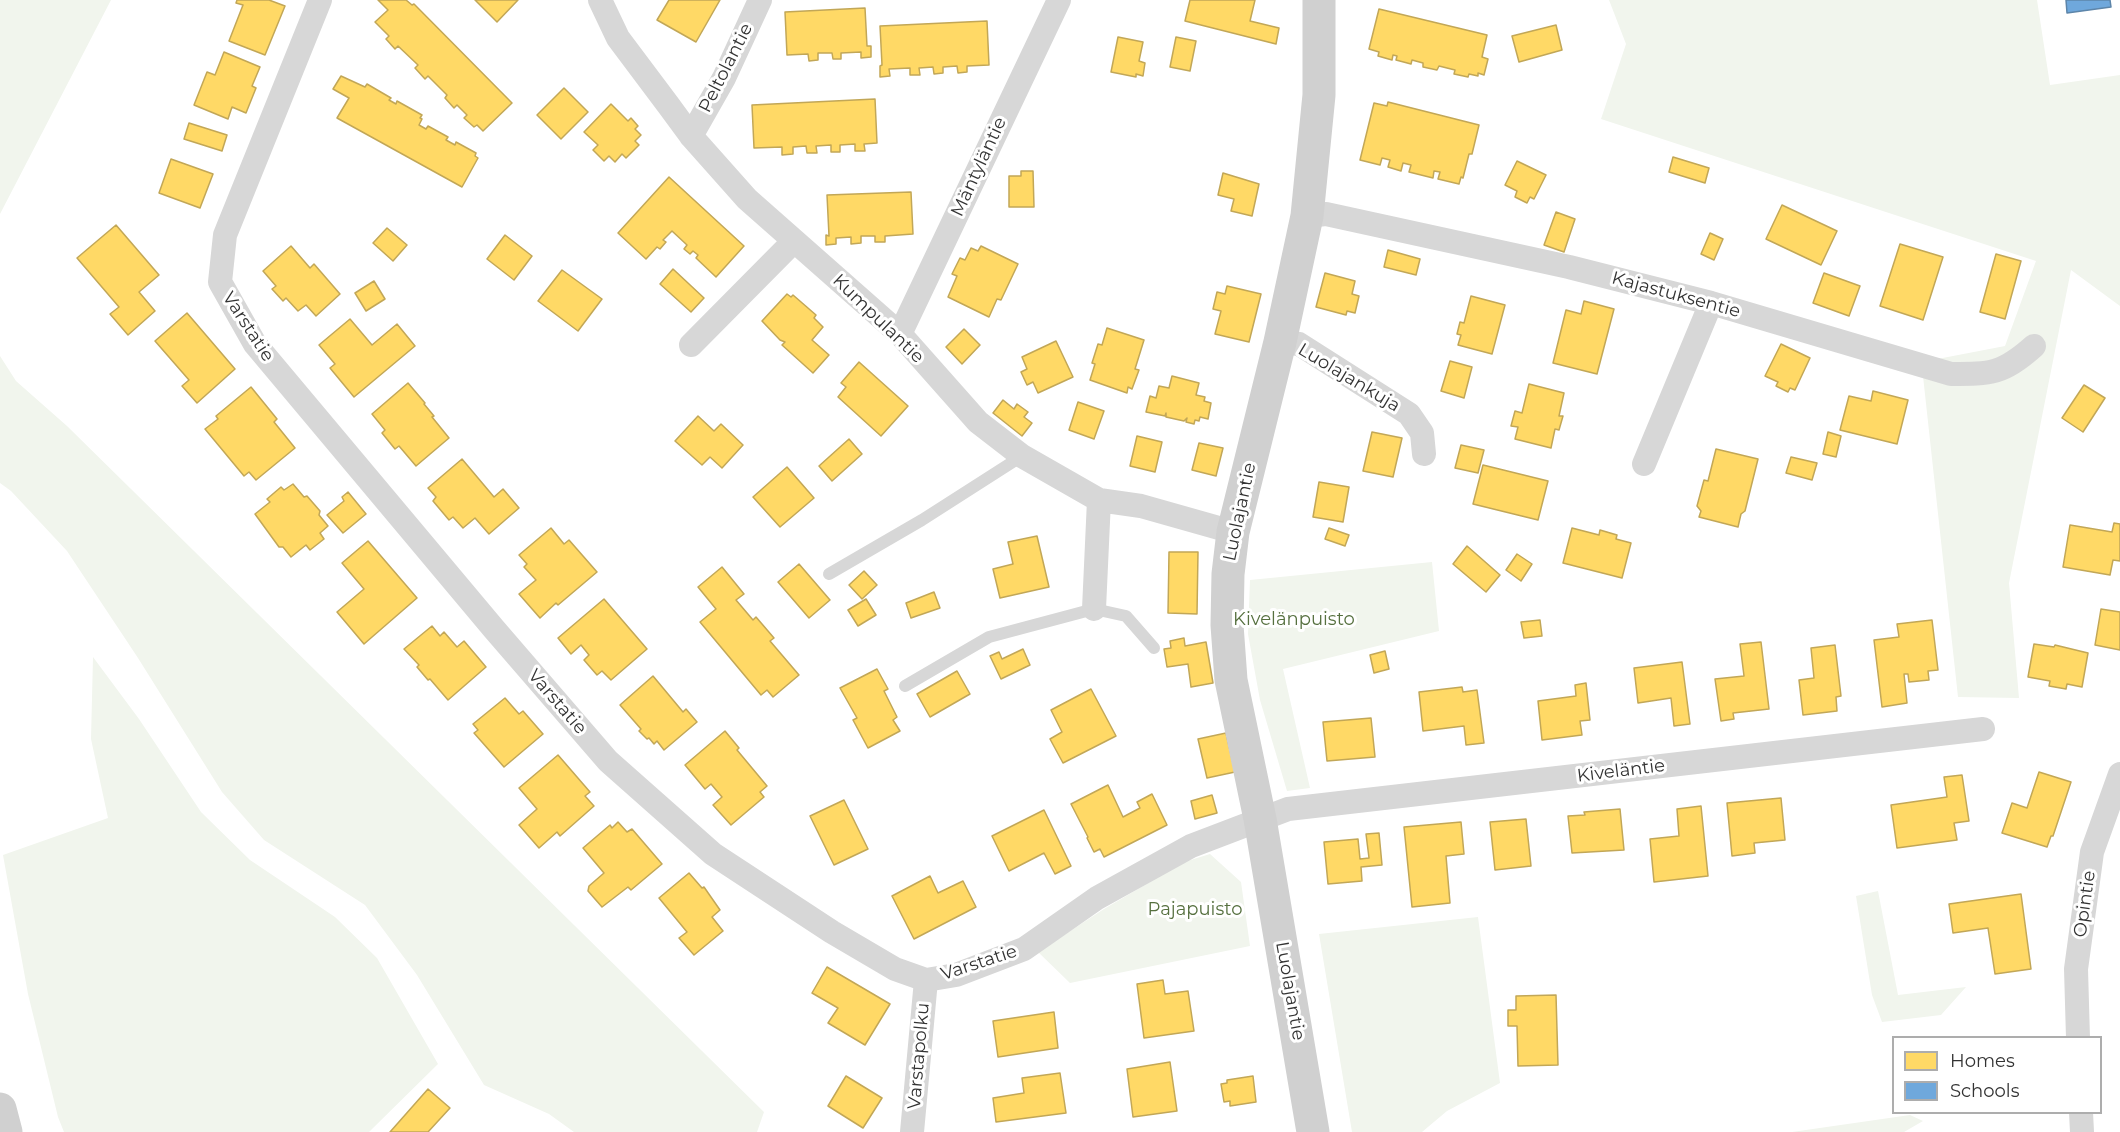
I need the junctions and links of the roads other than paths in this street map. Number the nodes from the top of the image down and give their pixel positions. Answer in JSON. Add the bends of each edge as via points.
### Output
{"nodes":[{"id":1,"x":320,"y":0,"type":"edge"},
{"id":2,"x":600,"y":0,"type":"edge"},
{"id":3,"x":760,"y":0,"type":"edge"},
{"id":4,"x":1059,"y":0,"type":"edge"},
{"id":5,"x":1319,"y":0,"type":"edge"},
{"id":6,"x":691,"y":136,"type":"junction"},
{"id":7,"x":1307,"y":216,"type":"junction"},
{"id":8,"x":794,"y":241,"type":"junction"},
{"id":9,"x":1711,"y":303,"type":"junction"},
{"id":10,"x":900,"y":334,"type":"junction"},
{"id":11,"x":1280,"y":342,"type":"junction"},
{"id":12,"x":690,"y":345,"type":"dead end"},
{"id":13,"x":2034,"y":346,"type":"dead end"},
{"id":14,"x":1424,"y":454,"type":"dead end"},
{"id":15,"x":1022,"y":456,"type":"junction"},
{"id":16,"x":1644,"y":464,"type":"dead end"},
{"id":17,"x":1099,"y":500,"type":"junction"},
{"id":18,"x":1233,"y":532,"type":"junction"},
{"id":19,"x":829,"y":574,"type":"dead end"},
{"id":20,"x":1094,"y":609,"type":"junction"},
{"id":21,"x":1154,"y":648,"type":"dead end"},
{"id":22,"x":905,"y":686,"type":"dead end"},
{"id":23,"x":1983,"y":729,"type":"dead end"},
{"id":24,"x":2120,"y":774,"type":"edge"},
{"id":25,"x":1260,"y":819,"type":"junction"},
{"id":26,"x":926,"y":980,"type":"junction"},
{"id":27,"x":2078,"y":1036,"type":"edge"},
{"id":28,"x":0,"y":1109,"type":"edge"},
{"id":29,"x":2081,"y":1114,"type":"edge"},
{"id":30,"x":6,"y":1132,"type":"edge"},
{"id":31,"x":912,"y":1132,"type":"edge"},
{"id":32,"x":1314,"y":1132,"type":"edge"},
{"id":33,"x":2082,"y":1132,"type":"edge"}],
"edges":[{"from":1,"to":26,"type":"street","name":"Varstatie","via":[[225,235],[220,282],[255,344],[608,761],[713,854],[832,932],[895,969]]},
{"from":2,"to":6,"type":"street","name":"Kumpulantie","via":[[618,38]]},
{"from":3,"to":6,"type":"street","name":"Peltolantie","via":[[724,78]]},
{"from":4,"to":10,"type":"street","name":"Mäntyläntie"},
{"from":5,"to":7,"type":"main road","name":"Luolajantie","via":[[1319,95]]},
{"from":6,"to":8,"type":"street","name":"Kumpulantie","via":[[747,199]]},
{"from":7,"to":9,"type":"street","name":"Kajastuksentie","via":[[1326,214],[1535,259]]},
{"from":7,"to":11,"type":"main road","name":"Luolajantie"},
{"from":8,"to":10,"type":"street","name":"Kumpulantie"},
{"from":8,"to":12,"type":"street"},
{"from":9,"to":13,"type":"street","name":"Kajastuksentie","via":[[1951,374],[1986,374],[2015,363]]},
{"from":9,"to":16,"type":"street"},
{"from":10,"to":15,"type":"street","name":"Kumpulantie","via":[[978,422]]},
{"from":11,"to":14,"type":"street","name":"Luolajankuja","via":[[1299,344],[1409,414],[1422,433]]},
{"from":11,"to":18,"type":"main road","name":"Luolajantie"},
{"from":15,"to":17,"type":"street","name":"Kumpulantie"},
{"from":15,"to":19,"type":"lane"},
{"from":17,"to":18,"type":"street","name":"Kumpulantie","via":[[1141,506]]},
{"from":17,"to":20,"type":"street"},
{"from":18,"to":25,"type":"main road","name":"Luolajantie","via":[[1227,625],[1231,680]]},
{"from":20,"to":21,"type":"lane","via":[[1126,616]]},
{"from":20,"to":22,"type":"lane","via":[[989,637]]},
{"from":23,"to":25,"type":"street","name":"Kiveläntie","via":[[1288,809]]},
{"from":24,"to":27,"type":"street","name":"Opintie","via":[[2092,852],[2076,969]]},
{"from":25,"to":26,"type":"street","name":"Varstatie","via":[[1191,846],[1097,898],[1024,949],[956,975]]},
{"from":25,"to":32,"type":"main road","name":"Luolajantie"},
{"from":26,"to":31,"type":"street","name":"Varstapolku"},
{"from":28,"to":30,"type":"main road"},
{"from":29,"to":33,"type":"street"}]}
